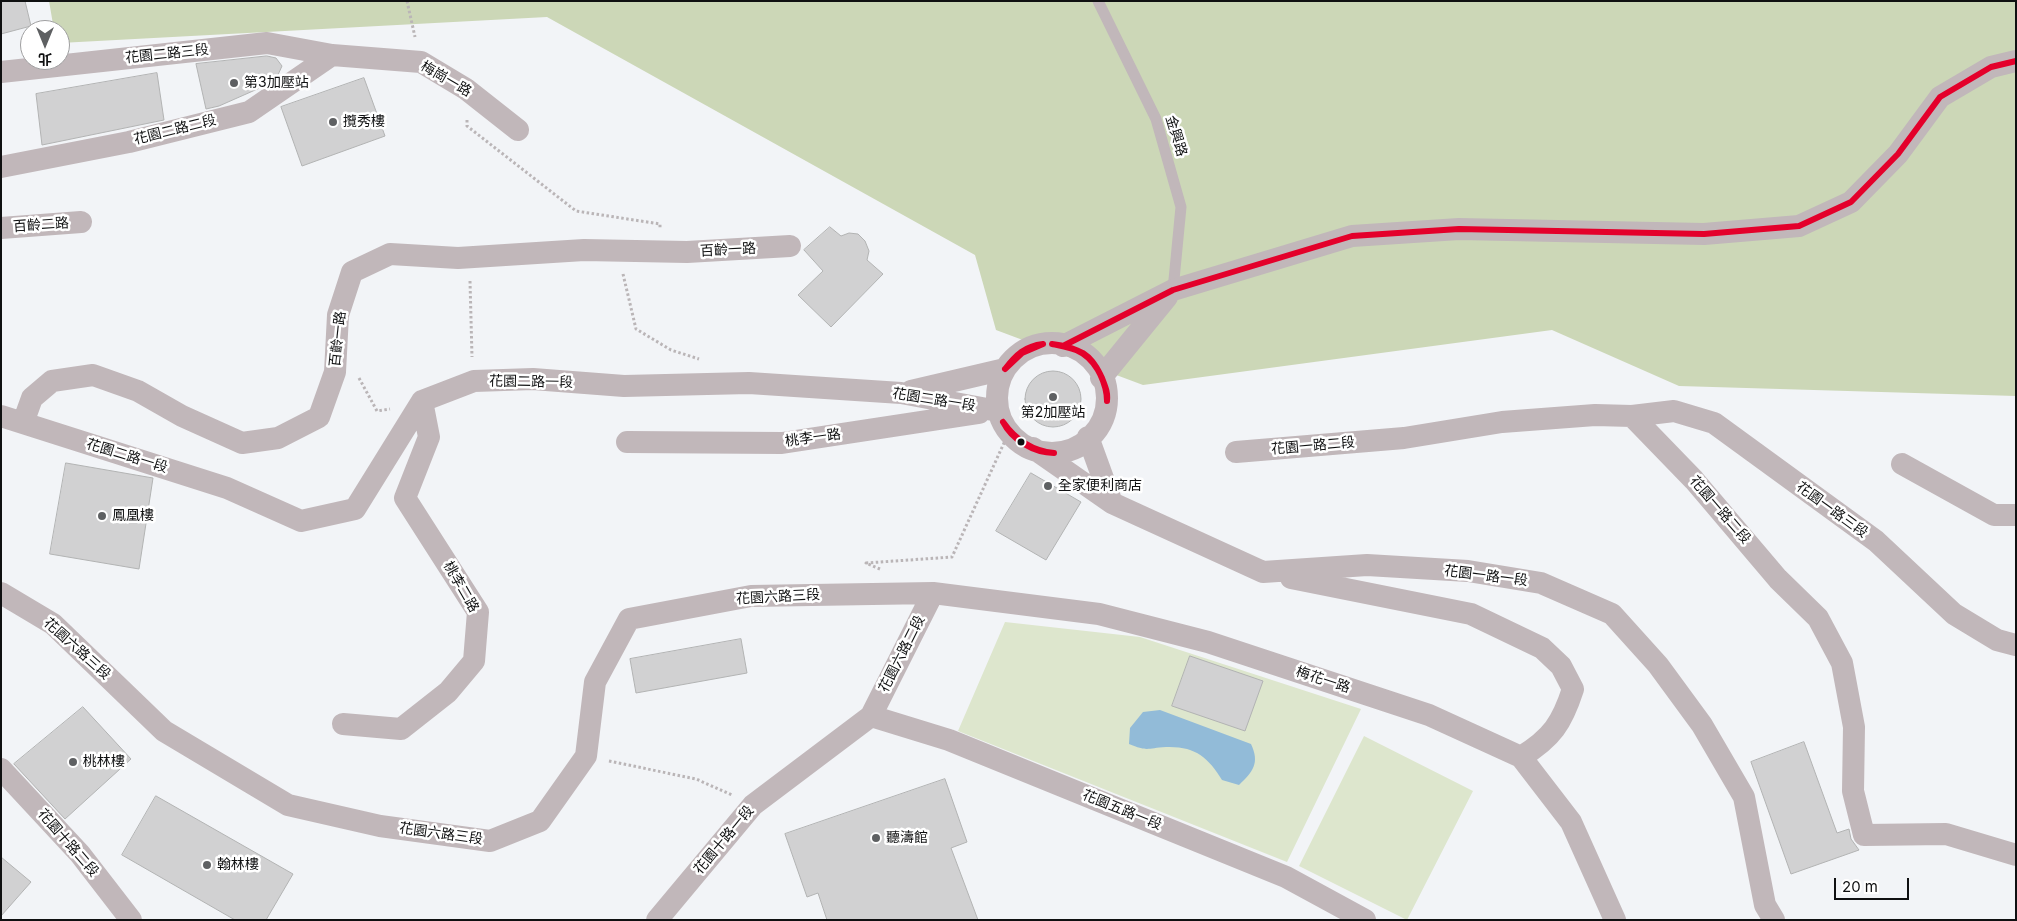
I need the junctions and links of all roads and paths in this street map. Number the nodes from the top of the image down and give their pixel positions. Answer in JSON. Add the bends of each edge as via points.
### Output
{"nodes":[{"id":1,"x":407,"y":1,"type":"edge"},
{"id":2,"x":1098,"y":1,"type":"edge"},
{"id":3,"x":332,"y":55,"type":"junction"},
{"id":4,"x":2016,"y":61,"type":"edge"},
{"id":5,"x":421,"y":62,"type":"junction"},
{"id":6,"x":1,"y":72,"type":"edge"},
{"id":7,"x":466,"y":89,"type":"junction"},
{"id":8,"x":518,"y":130,"type":"dead end"},
{"id":9,"x":1,"y":167,"type":"edge"},
{"id":10,"x":81,"y":222,"type":"dead end"},
{"id":11,"x":1,"y":228,"type":"edge"},
{"id":12,"x":790,"y":246,"type":"dead end"},
{"id":13,"x":621,"y":251,"type":"junction"},
{"id":14,"x":659,"y":252,"type":"junction"},
{"id":15,"x":432,"y":256,"type":"junction"},
{"id":16,"x":1173,"y":290,"type":"junction"},
{"id":17,"x":1063,"y":346,"type":"junction"},
{"id":18,"x":708,"y":363,"type":"dead end"},
{"id":19,"x":472,"y":367,"type":"dead end"},
{"id":20,"x":1005,"y":369,"type":"junction"},
{"id":21,"x":354,"y":370,"type":"dead end"},
{"id":22,"x":1101,"y":378,"type":"junction"},
{"id":23,"x":901,"y":393,"type":"junction"},
{"id":24,"x":422,"y":402,"type":"junction"},
{"id":25,"x":998,"y":411,"type":"junction"},
{"id":26,"x":1,"y":416,"type":"edge"},
{"id":27,"x":1632,"y":416,"type":"junction"},
{"id":28,"x":23,"y":423,"type":"junction"},
{"id":29,"x":1010,"y":432,"type":"junction"},
{"id":30,"x":1088,"y":437,"type":"junction"},
{"id":31,"x":627,"y":442,"type":"dead end"},
{"id":32,"x":1033,"y":448,"type":"junction"},
{"id":33,"x":1236,"y":452,"type":"dead end"},
{"id":34,"x":1902,"y":464,"type":"dead end"},
{"id":35,"x":1112,"y":503,"type":"junction"},
{"id":36,"x":2016,"y":516,"type":"edge"},
{"id":37,"x":882,"y":570,"type":"dead end"},
{"id":38,"x":1263,"y":572,"type":"junction"},
{"id":39,"x":1,"y":593,"type":"edge"},
{"id":40,"x":932,"y":593,"type":"junction"},
{"id":41,"x":2016,"y":645,"type":"edge"},
{"id":42,"x":871,"y":716,"type":"junction"},
{"id":43,"x":343,"y":724,"type":"dead end"},
{"id":44,"x":586,"y":756,"type":"junction"},
{"id":45,"x":1521,"y":757,"type":"junction"},
{"id":46,"x":1,"y":769,"type":"edge"},
{"id":47,"x":753,"y":805,"type":"junction"},
{"id":48,"x":2016,"y":855,"type":"edge"},
{"id":49,"x":1361,"y":918,"type":"edge"},
{"id":50,"x":131,"y":920,"type":"edge"},
{"id":51,"x":657,"y":920,"type":"edge"},
{"id":52,"x":1615,"y":920,"type":"edge"},
{"id":53,"x":1774,"y":920,"type":"edge"}],
"edges":[{"from":1,"to":5,"type":"path"},
{"from":2,"to":16,"type":"lane","name":"金興路","via":[[1156,119],[1181,207]]},
{"from":3,"to":5,"type":"street","name":"梅崗一路"},
{"from":3,"to":6,"type":"street","name":"花園二路三段","via":[[267,43]]},
{"from":3,"to":9,"type":"street","name":"花園二路二段","via":[[249,112],[129,142]]},
{"from":4,"to":16,"type":"street","via":[[1991,67],[1940,96],[1898,154],[1851,202],[1799,226],[1704,234],[1459,228],[1352,236]]},
{"from":5,"to":7,"type":"street","name":"梅崗一路"},
{"from":7,"to":8,"type":"street","name":"梅崗一路"},
{"from":7,"to":14,"type":"path","via":[[467,126],[576,211],[660,224]]},
{"from":10,"to":11,"type":"street","name":"百齡二路"},
{"from":12,"to":14,"type":"street","name":"百齡一路"},
{"from":13,"to":14,"type":"street","name":"百齡一路"},
{"from":13,"to":15,"type":"street","name":"百齡一路","via":[[584,250],[458,258]]},
{"from":13,"to":18,"type":"path","via":[[636,329],[671,350]]},
{"from":15,"to":19,"type":"path","via":[[470,281]]},
{"from":15,"to":28,"type":"street","name":"百齡一路","via":[[390,254],[352,272],[338,315],[335,372],[319,417],[278,438],[242,443],[182,416],[138,391],[93,375],[52,381],[32,398]]},
{"from":16,"to":17,"type":"street"},
{"from":16,"to":22,"type":"street"},
{"from":17,"to":20,"type":"street","via":[[1046,342],[1030,347]]},
{"from":17,"to":22,"type":"street","via":[[1080,350],[1094,361]]},
{"from":20,"to":23,"type":"street"},
{"from":20,"to":25,"type":"street","via":[[998,383]]},
{"from":21,"to":24,"type":"path","via":[[377,412]]},
{"from":22,"to":30,"type":"street","via":[[1108,393],[1107,410],[1100,426]]},
{"from":23,"to":24,"type":"street","name":"花園二路一段","via":[[748,383],[624,386],[533,379],[474,381]]},
{"from":23,"to":25,"type":"street","name":"花園二路一段"},
{"from":24,"to":28,"type":"street","name":"花園二路一段","via":[[355,509],[301,521],[228,488]]},
{"from":24,"to":43,"type":"street","name":"桃李二路","via":[[429,436],[405,498],[478,612],[474,661],[448,692],[401,728]]},
{"from":25,"to":29,"type":"street"},
{"from":25,"to":31,"type":"street","name":"桃李一路","via":[[782,443]]},
{"from":26,"to":28,"type":"street"},
{"from":27,"to":33,"type":"street","name":"花園一路二段","via":[[1595,415],[1502,422],[1404,438]]},
{"from":27,"to":41,"type":"street","name":"花園一路三段","via":[[1674,412],[1714,423],[1876,541],[1954,614],[1997,640]]},
{"from":27,"to":48,"type":"street","name":"花園一路二段","via":[[1694,480],[1778,579],[1818,618],[1842,663],[1854,727],[1853,791],[1864,835],[1946,834]]},
{"from":29,"to":32,"type":"street","via":[[1019,442]]},
{"from":29,"to":37,"type":"path","via":[[952,557],[866,563]]},
{"from":30,"to":32,"type":"street","via":[[1077,447],[1062,452],[1047,453]]},
{"from":30,"to":35,"type":"street"},
{"from":32,"to":35,"type":"street","name":"花園一路一段"},
{"from":34,"to":36,"type":"street","via":[[1994,515]]},
{"from":35,"to":38,"type":"street","name":"花園一路一段"},
{"from":38,"to":45,"type":"street","via":[[1471,614],[1542,648],[1561,666],[1573,689],[1557,726],[1542,744]]},
{"from":38,"to":53,"type":"street","name":"花園一路一段","via":[[1367,565],[1468,572],[1541,583],[1612,614],[1658,665],[1702,725],[1744,797],[1765,905]]},
{"from":39,"to":44,"type":"street","name":"花園六路三段","via":[[53,624],[164,731],[288,805],[380,826],[490,841],[540,821]]},
{"from":40,"to":42,"type":"street","name":"花園六路二段"},
{"from":40,"to":44,"type":"street","name":"花園六路三段","via":[[751,596],[629,619],[595,682]]},
{"from":40,"to":45,"type":"street","name":"梅花一路","via":[[1099,614],[1208,642],[1429,715]]},
{"from":42,"to":47,"type":"street","name":"花園十路一段"},
{"from":42,"to":49,"type":"street","name":"花園五路一段","via":[[948,740],[1286,877]]},
{"from":44,"to":47,"type":"path","via":[[696,779]]},
{"from":45,"to":52,"type":"street","name":"梅花一路","via":[[1571,822]]},
{"from":46,"to":50,"type":"street","name":"花園十路二段","via":[[80,854]]},
{"from":47,"to":51,"type":"street","name":"花園十路一段"}]}
